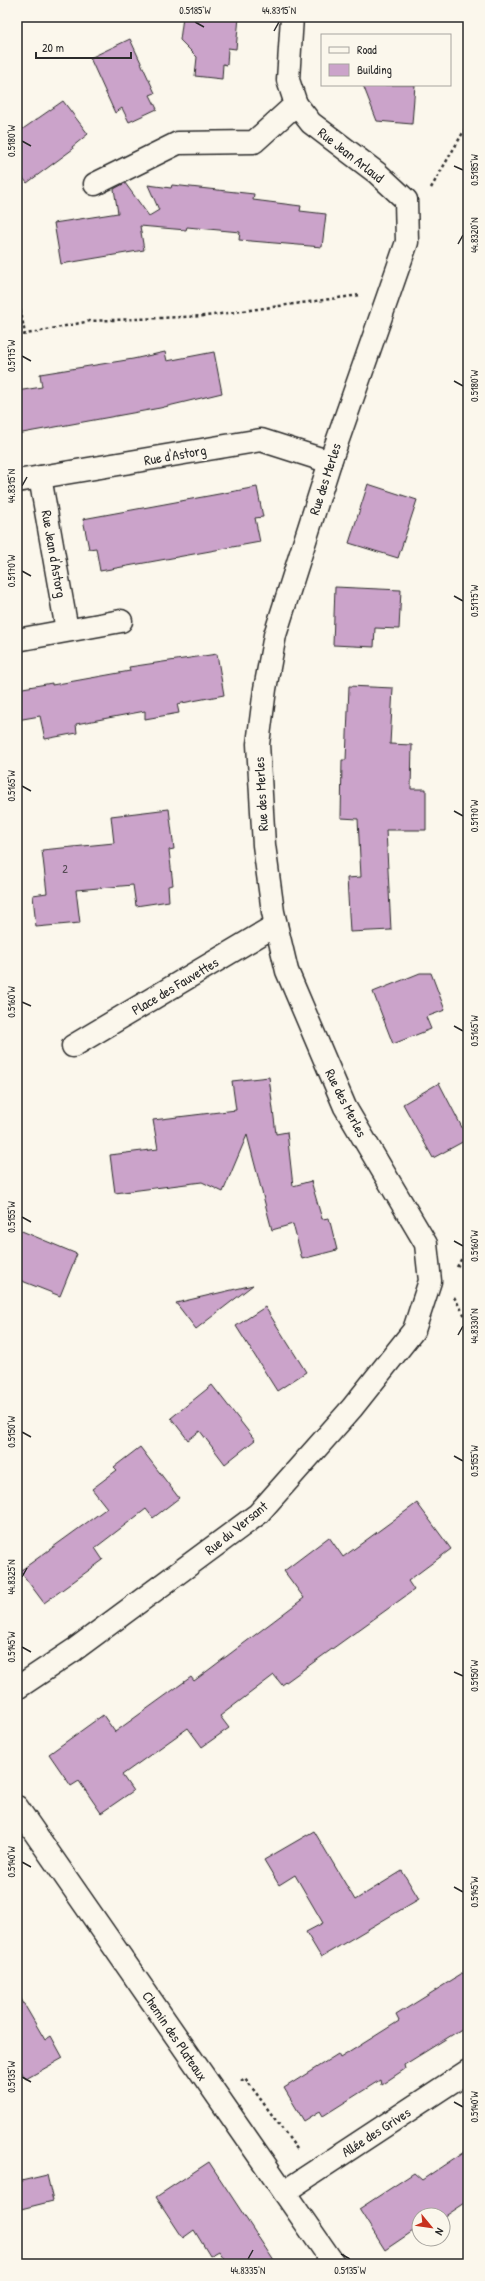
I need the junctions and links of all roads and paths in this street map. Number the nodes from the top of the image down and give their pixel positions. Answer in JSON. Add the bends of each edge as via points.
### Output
{"nodes":[{"id":1,"x":292,"y":17,"type":"edge"},
{"id":2,"x":296,"y":104,"type":"junction"},
{"id":3,"x":468,"y":124,"type":"edge"},
{"id":4,"x":95,"y":184,"type":"dead end"},
{"id":5,"x":406,"y":200,"type":"junction"},
{"id":6,"x":390,"y":290,"type":"junction"},
{"id":7,"x":17,"y":292,"type":"edge"},
{"id":8,"x":25,"y":334,"type":"junction"},
{"id":9,"x":17,"y":336,"type":"edge"},
{"id":10,"x":330,"y":462,"type":"junction"},
{"id":11,"x":40,"y":477,"type":"junction"},
{"id":12,"x":17,"y":481,"type":"edge"},
{"id":13,"x":121,"y":621,"type":"dead end"},
{"id":14,"x":67,"y":630,"type":"junction"},
{"id":15,"x":17,"y":640,"type":"edge"},
{"id":16,"x":276,"y":926,"type":"junction"},
{"id":17,"x":73,"y":1046,"type":"dead end"},
{"id":18,"x":430,"y":1281,"type":"joint"},
{"id":19,"x":450,"y":1292,"type":"dead end"},
{"id":20,"x":468,"y":1321,"type":"edge"},
{"id":21,"x":17,"y":1688,"type":"edge"},
{"id":22,"x":17,"y":1807,"type":"edge"},
{"id":23,"x":468,"y":2071,"type":"edge"},
{"id":24,"x":218,"y":2098,"type":"junction"},
{"id":25,"x":302,"y":2147,"type":"dead end"},
{"id":26,"x":284,"y":2192,"type":"junction"},
{"id":27,"x":334,"y":2264,"type":"edge"}],
"edges":[{"from":1,"to":2,"type":"street","name":"Rue Jean Arlaud","via":[[288,80]]},
{"from":2,"to":4,"type":"street","via":[[254,142],[178,143]]},
{"from":2,"to":5,"type":"street","name":"Rue Jean Arlaud","via":[[311,123],[377,173]]},
{"from":3,"to":5,"type":"path","via":[[431,189]]},
{"from":5,"to":6,"type":"street","via":[[407,242]]},
{"from":6,"to":8,"type":"path","via":[[206,316],[90,321]]},
{"from":6,"to":10,"type":"street","name":"Rue des Merles"},
{"from":7,"to":8,"type":"path"},
{"from":8,"to":9,"type":"path"},
{"from":10,"to":11,"type":"street","name":"Rue d'Astorg","via":[[261,440]]},
{"from":10,"to":16,"type":"street","name":"Rue des Merles","via":[[275,636],[258,744],[264,845]]},
{"from":11,"to":12,"type":"street","name":"Rue d'Astorg"},
{"from":11,"to":14,"type":"street","name":"Rue Jean d'Astorg"},
{"from":13,"to":14,"type":"street"},
{"from":14,"to":15,"type":"street"},
{"from":16,"to":17,"type":"street","name":"Place des Fauvettes"},
{"from":16,"to":18,"type":"street","name":"Rue des Merles","via":[[287,971],[345,1107],[426,1244]]},
{"from":18,"to":21,"type":"street","name":"Rue du Versant","via":[[414,1330],[352,1408],[258,1514],[74,1650]]},
{"from":19,"to":20,"type":"path"},
{"from":22,"to":24,"type":"street","name":"Chemin des Plateaux"},
{"from":23,"to":26,"type":"street","name":"Allée des Grives"},
{"from":24,"to":25,"type":"path","via":[[245,2078],[296,2150]]},
{"from":24,"to":26,"type":"street","name":"Chemin des Plateaux"},
{"from":26,"to":27,"type":"street","name":"Chemin des Plateaux"}]}
